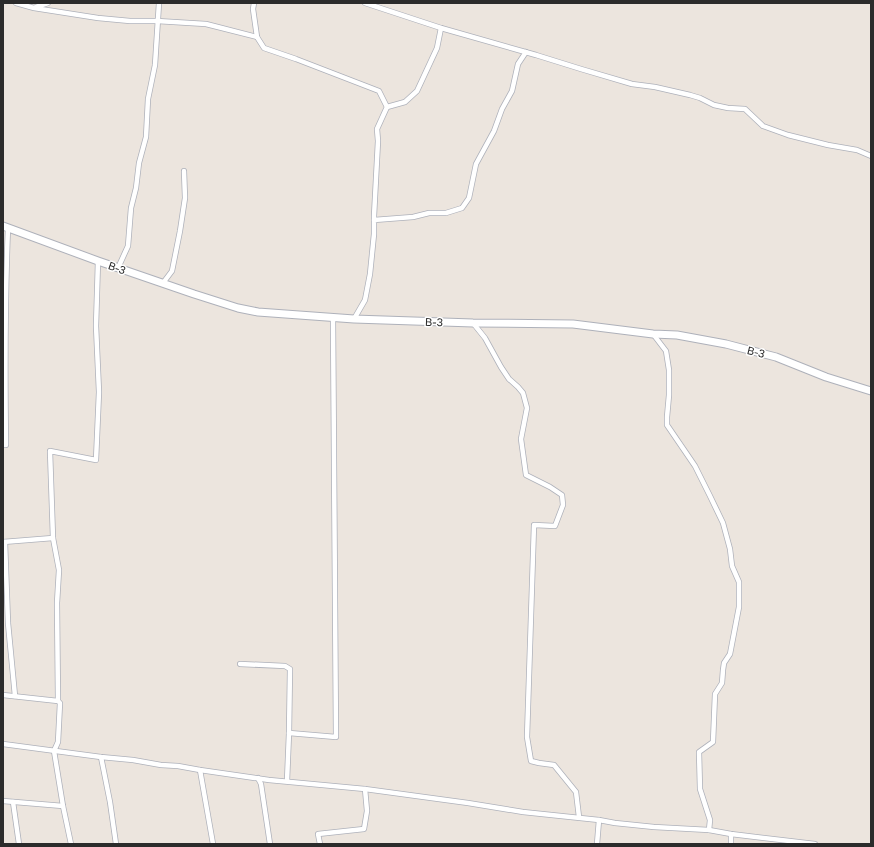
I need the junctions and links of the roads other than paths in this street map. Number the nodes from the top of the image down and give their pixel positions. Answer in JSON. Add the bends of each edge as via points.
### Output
{"nodes":[{"id":1,"x":16,"y":3,"type":"edge"},
{"id":2,"x":48,"y":3,"type":"edge"},
{"id":3,"x":159,"y":3,"type":"edge"},
{"id":4,"x":254,"y":3,"type":"edge"},
{"id":5,"x":365,"y":3,"type":"edge"},
{"id":6,"x":35,"y":5,"type":"edge"},
{"id":7,"x":157,"y":21,"type":"junction"},
{"id":8,"x":440,"y":28,"type":"junction"},
{"id":9,"x":257,"y":37,"type":"junction"},
{"id":10,"x":526,"y":52,"type":"junction"},
{"id":11,"x":387,"y":107,"type":"junction"},
{"id":12,"x":871,"y":156,"type":"edge"},
{"id":13,"x":184,"y":171,"type":"dead end"},
{"id":14,"x":374,"y":220,"type":"junction"},
{"id":15,"x":5,"y":227,"type":"edge"},
{"id":16,"x":98,"y":261,"type":"junction"},
{"id":17,"x":118,"y":268,"type":"junction"},
{"id":18,"x":4,"y":269,"type":"edge"},
{"id":19,"x":163,"y":283,"type":"junction"},
{"id":20,"x":333,"y":318,"type":"junction"},
{"id":21,"x":354,"y":319,"type":"junction"},
{"id":22,"x":473,"y":323,"type":"junction"},
{"id":23,"x":653,"y":334,"type":"junction"},
{"id":24,"x":4,"y":383,"type":"edge"},
{"id":25,"x":871,"y":391,"type":"edge"},
{"id":26,"x":3,"y":445,"type":"edge"},
{"id":27,"x":53,"y":538,"type":"junction"},
{"id":28,"x":4,"y":542,"type":"edge"},
{"id":29,"x":240,"y":664,"type":"dead end"},
{"id":30,"x":3,"y":695,"type":"edge"},
{"id":31,"x":15,"y":696,"type":"junction"},
{"id":32,"x":58,"y":701,"type":"junction"},
{"id":33,"x":289,"y":733,"type":"junction"},
{"id":34,"x":3,"y":744,"type":"edge"},
{"id":35,"x":54,"y":751,"type":"junction"},
{"id":36,"x":101,"y":757,"type":"junction"},
{"id":37,"x":200,"y":770,"type":"junction"},
{"id":38,"x":258,"y":778,"type":"junction"},
{"id":39,"x":287,"y":781,"type":"junction"},
{"id":40,"x":365,"y":790,"type":"junction"},
{"id":41,"x":3,"y":801,"type":"edge"},
{"id":42,"x":13,"y":802,"type":"junction"},
{"id":43,"x":63,"y":806,"type":"junction"},
{"id":44,"x":579,"y":817,"type":"junction"},
{"id":45,"x":599,"y":820,"type":"junction"},
{"id":46,"x":708,"y":830,"type":"junction"},
{"id":47,"x":731,"y":834,"type":"junction"},
{"id":48,"x":786,"y":842,"type":"edge"},
{"id":49,"x":19,"y":844,"type":"edge"},
{"id":50,"x":71,"y":844,"type":"edge"},
{"id":51,"x":116,"y":844,"type":"edge"},
{"id":52,"x":213,"y":844,"type":"edge"},
{"id":53,"x":270,"y":844,"type":"edge"},
{"id":54,"x":320,"y":844,"type":"edge"},
{"id":55,"x":597,"y":844,"type":"edge"},
{"id":56,"x":731,"y":844,"type":"edge"},
{"id":57,"x":815,"y":844,"type":"edge"}],
"edges":[{"from":1,"to":6,"type":"street"},
{"from":2,"to":6,"type":"street"},
{"from":3,"to":7,"type":"street"},
{"from":4,"to":9,"type":"street"},
{"from":5,"to":8,"type":"street"},
{"from":6,"to":7,"type":"street","via":[[98,18]]},
{"from":7,"to":9,"type":"street","via":[[206,24]]},
{"from":7,"to":17,"type":"street","via":[[155,65],[148,99],[146,137],[131,208],[128,246]]},
{"from":8,"to":10,"type":"street"},
{"from":8,"to":11,"type":"street","via":[[437,48],[417,91],[405,102]]},
{"from":9,"to":11,"type":"street","via":[[264,48],[379,91]]},
{"from":10,"to":12,"type":"street","via":[[632,84],[690,95],[714,105],[745,109],[763,126],[828,145],[857,150]]},
{"from":10,"to":14,"type":"street","via":[[518,64],[512,91],[476,164],[469,198],[462,208],[446,213]]},
{"from":11,"to":14,"type":"street","via":[[377,129]]},
{"from":13,"to":19,"type":"street","via":[[185,198],[172,271]]},
{"from":14,"to":21,"type":"street","via":[[370,274],[365,300]]},
{"from":15,"to":16,"type":"main road","name":"B-3"},
{"from":15,"to":18,"type":"street"},
{"from":16,"to":17,"type":"main road","name":"B-3"},
{"from":16,"to":27,"type":"street","via":[[96,326],[99,392],[96,460],[50,451]]},
{"from":17,"to":19,"type":"main road","name":"B-3"},
{"from":18,"to":24,"type":"street"},
{"from":19,"to":20,"type":"main road","name":"B-3","via":[[258,312]]},
{"from":20,"to":21,"type":"main road","name":"B-3"},
{"from":20,"to":33,"type":"street","via":[[336,737]]},
{"from":21,"to":22,"type":"main road","name":"B-3"},
{"from":22,"to":23,"type":"main road","name":"B-3","via":[[573,324]]},
{"from":22,"to":44,"type":"street","via":[[485,338],[501,367],[523,393],[527,408],[521,439],[526,475],[562,496],[563,505],[555,526],[534,525],[527,737],[531,761],[554,765],[576,792]]},
{"from":23,"to":25,"type":"main road","name":"B-3","via":[[677,335],[776,356],[826,377]]},
{"from":23,"to":46,"type":"street","via":[[666,351],[669,370],[667,425],[695,466],[723,523],[732,566],[739,582],[739,607],[730,654],[724,663],[722,683],[715,694],[713,742],[699,752],[700,789],[710,820]]},
{"from":24,"to":26,"type":"street","via":[[6,445]]},
{"from":27,"to":28,"type":"street"},
{"from":27,"to":32,"type":"street","via":[[59,570]]},
{"from":28,"to":31,"type":"street"},
{"from":29,"to":33,"type":"street","via":[[286,666],[290,669]]},
{"from":30,"to":31,"type":"street"},
{"from":31,"to":32,"type":"street"},
{"from":32,"to":35,"type":"street","via":[[58,742]]},
{"from":33,"to":39,"type":"street"},
{"from":34,"to":35,"type":"street"},
{"from":35,"to":36,"type":"street"},
{"from":35,"to":43,"type":"street"},
{"from":36,"to":37,"type":"street"},
{"from":36,"to":51,"type":"street"},
{"from":37,"to":38,"type":"street"},
{"from":37,"to":52,"type":"street"},
{"from":38,"to":39,"type":"street"},
{"from":38,"to":53,"type":"street"},
{"from":39,"to":40,"type":"street"},
{"from":40,"to":44,"type":"street","via":[[523,812]]},
{"from":40,"to":54,"type":"street","via":[[367,811],[364,829],[318,834]]},
{"from":41,"to":42,"type":"street"},
{"from":42,"to":43,"type":"street"},
{"from":42,"to":49,"type":"street"},
{"from":43,"to":50,"type":"street"},
{"from":44,"to":45,"type":"street"},
{"from":45,"to":46,"type":"street"},
{"from":45,"to":55,"type":"street"},
{"from":46,"to":47,"type":"street"},
{"from":47,"to":48,"type":"street"},
{"from":47,"to":56,"type":"street"},
{"from":48,"to":57,"type":"street"}]}
